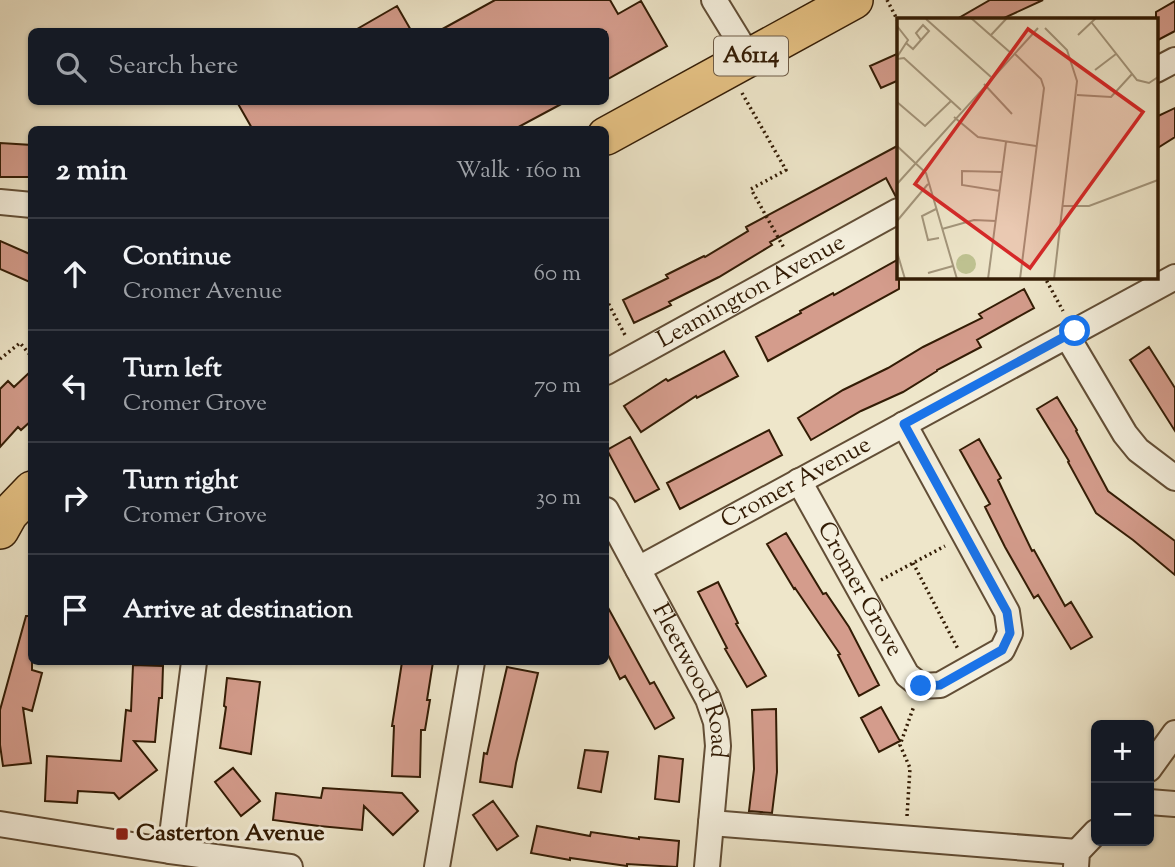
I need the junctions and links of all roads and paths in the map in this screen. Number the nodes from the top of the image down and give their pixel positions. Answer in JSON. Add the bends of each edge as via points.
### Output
{"nodes":[{"id":1,"x":714,"y":0,"type":"edge"},
{"id":2,"x":854,"y":0,"type":"edge"},
{"id":3,"x":887,"y":0,"type":"edge"},
{"id":4,"x":897,"y":19,"type":"edge"},
{"id":5,"x":1175,"y":60,"type":"edge"},
{"id":6,"x":738,"y":63,"type":"junction"},
{"id":7,"x":1158,"y":69,"type":"edge"},
{"id":8,"x":609,"y":134,"type":"edge"},
{"id":9,"x":0,"y":202,"type":"edge"},
{"id":10,"x":28,"y":205,"type":"edge"},
{"id":11,"x":897,"y":212,"type":"edge"},
{"id":12,"x":795,"y":268,"type":"junction"},
{"id":13,"x":1175,"y":276,"type":"edge"},
{"id":14,"x":1045,"y":278,"type":"edge"},
{"id":15,"x":609,"y":305,"type":"edge"},
{"id":16,"x":1071,"y":333,"type":"junction"},
{"id":17,"x":28,"y":352,"type":"edge"},
{"id":18,"x":636,"y":356,"type":"junction"},
{"id":19,"x":0,"y":359,"type":"edge"},
{"id":20,"x":609,"y":370,"type":"edge"},
{"id":21,"x":904,"y":424,"type":"junction"},
{"id":22,"x":1175,"y":478,"type":"edge"},
{"id":23,"x":799,"y":481,"type":"junction"},
{"id":24,"x":28,"y":494,"type":"edge"},
{"id":25,"x":609,"y":516,"type":"edge"},
{"id":26,"x":0,"y":530,"type":"edge"},
{"id":27,"x":965,"y":535,"type":"junction"},
{"id":28,"x":913,"y":563,"type":"junction"},
{"id":29,"x":638,"y":569,"type":"junction"},
{"id":30,"x":860,"y":591,"type":"junction"},
{"id":31,"x":194,"y":665,"type":"edge"},
{"id":32,"x":471,"y":665,"type":"edge"},
{"id":33,"x":968,"y":669,"type":"junction"},
{"id":34,"x":921,"y":686,"type":"junction"},
{"id":35,"x":1175,"y":733,"type":"edge"},
{"id":36,"x":1154,"y":762,"type":"edge"},
{"id":37,"x":1154,"y":802,"type":"edge"},
{"id":38,"x":1175,"y":804,"type":"edge"},
{"id":39,"x":711,"y":823,"type":"junction"},
{"id":40,"x":0,"y":824,"type":"edge"},
{"id":41,"x":906,"y":839,"type":"junction"},
{"id":42,"x":1091,"y":839,"type":"edge"},
{"id":43,"x":179,"y":857,"type":"edge"},
{"id":44,"x":1076,"y":860,"type":"edge"},
{"id":45,"x":290,"y":867,"type":"edge"},
{"id":46,"x":437,"y":867,"type":"edge"},
{"id":47,"x":707,"y":867,"type":"edge"}],
"edges":[{"from":1,"to":6,"type":"street"},
{"from":2,"to":6,"type":"highway","number":"A6114"},
{"from":3,"to":4,"type":"path"},
{"from":5,"to":7,"type":"street"},
{"from":6,"to":8,"type":"highway","number":"A6114"},
{"from":6,"to":12,"type":"path","via":[[786,170],[751,190]]},
{"from":9,"to":10,"type":"street"},
{"from":11,"to":12,"type":"street","name":"Leamington Avenue"},
{"from":12,"to":18,"type":"street","name":"Leamington Avenue"},
{"from":13,"to":16,"type":"street","name":"Cromer Avenue"},
{"from":14,"to":16,"type":"path"},
{"from":15,"to":18,"type":"path"},
{"from":16,"to":21,"type":"street","name":"Cromer Avenue"},
{"from":16,"to":22,"type":"street","via":[[1125,434]]},
{"from":17,"to":19,"type":"path","via":[[20,343]]},
{"from":18,"to":20,"type":"street","name":"Leamington Avenue"},
{"from":21,"to":23,"type":"street","name":"Cromer Avenue"},
{"from":21,"to":27,"type":"street"},
{"from":23,"to":29,"type":"street","name":"Cromer Avenue"},
{"from":23,"to":30,"type":"street","name":"Cromer Grove"},
{"from":24,"to":26,"type":"highway"},
{"from":25,"to":29,"type":"street","name":"Fleetwood Road"},
{"from":27,"to":28,"type":"path"},
{"from":27,"to":33,"type":"street","via":[[1007,612],[1010,633],[1002,650]]},
{"from":28,"to":30,"type":"path"},
{"from":28,"to":33,"type":"path"},
{"from":29,"to":39,"type":"street","name":"Fleetwood Road","via":[[716,722]]},
{"from":30,"to":34,"type":"street","name":"Cromer Grove","via":[[907,675]]},
{"from":31,"to":43,"type":"street"},
{"from":32,"to":46,"type":"street"},
{"from":33,"to":34,"type":"street","via":[[940,685]]},
{"from":34,"to":41,"type":"path","via":[[900,745],[911,768]]},
{"from":35,"to":36,"type":"street"},
{"from":37,"to":38,"type":"street"},
{"from":39,"to":41,"type":"street"},
{"from":39,"to":47,"type":"street","name":"Fleetwood Road"},
{"from":40,"to":43,"type":"street"},
{"from":41,"to":44,"type":"street"},
{"from":42,"to":44,"type":"street"},
{"from":43,"to":45,"type":"street"}]}
